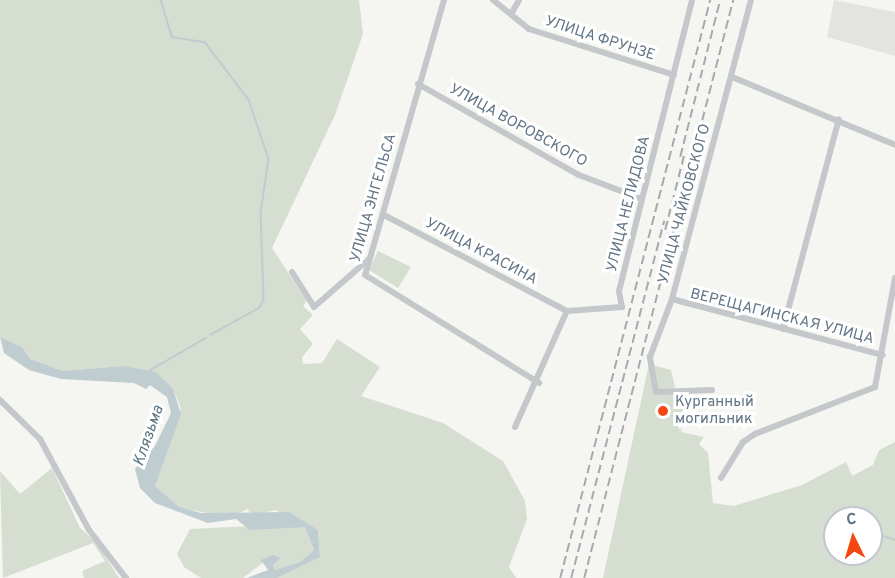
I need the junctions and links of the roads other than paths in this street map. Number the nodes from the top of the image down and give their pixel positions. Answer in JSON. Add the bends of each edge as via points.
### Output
{"nodes":[{"id":1,"x":444,"y":0,"type":"edge"},
{"id":2,"x":493,"y":0,"type":"edge"},
{"id":3,"x":519,"y":0,"type":"edge"},
{"id":4,"x":692,"y":0,"type":"edge"},
{"id":5,"x":751,"y":0,"type":"edge"},
{"id":6,"x":511,"y":14,"type":"junction"},
{"id":7,"x":674,"y":75,"type":"junction"},
{"id":8,"x":732,"y":77,"type":"junction"},
{"id":9,"x":418,"y":84,"type":"junction"},
{"id":10,"x":839,"y":119,"type":"junction"},
{"id":11,"x":895,"y":145,"type":"edge"},
{"id":12,"x":642,"y":199,"type":"junction"},
{"id":13,"x":384,"y":215,"type":"junction"},
{"id":14,"x":369,"y":259,"type":"junction"},
{"id":15,"x":292,"y":272,"type":"dead end"},
{"id":16,"x":895,"y":278,"type":"edge"},
{"id":17,"x":672,"y":299,"type":"junction"},
{"id":18,"x":567,"y":311,"type":"junction"},
{"id":19,"x":783,"y":329,"type":"junction"},
{"id":20,"x":883,"y":355,"type":"junction"},
{"id":21,"x":539,"y":382,"type":"junction"},
{"id":22,"x":712,"y":390,"type":"dead end"},
{"id":23,"x":0,"y":400,"type":"edge"},
{"id":24,"x":515,"y":427,"type":"dead end"},
{"id":25,"x":721,"y":478,"type":"dead end"},
{"id":26,"x":126,"y":578,"type":"edge"}],
"edges":[{"from":1,"to":9,"type":"street","name":"УЛИЦА ЭНГЕЛЬСА"},
{"from":2,"to":6,"type":"street","name":"УЛИЦА ФРУНЗЕ"},
{"from":3,"to":6,"type":"street"},
{"from":4,"to":7,"type":"street","name":"УЛИЦА НЕЛИДОВА"},
{"from":5,"to":8,"type":"street","name":"УЛИЦА ЧАЙКОВСКОГО"},
{"from":6,"to":7,"type":"street","name":"УЛИЦА ФРУНЗЕ","via":[[529,29]]},
{"from":7,"to":12,"type":"street","name":"УЛИЦА НЕЛИДОВА"},
{"from":8,"to":10,"type":"street"},
{"from":8,"to":17,"type":"street","name":"УЛИЦА ЧАЙКОВСКОГО"},
{"from":9,"to":12,"type":"street","name":"УЛИЦА ВОРОВСКОГО","via":[[579,175]]},
{"from":9,"to":13,"type":"street","name":"УЛИЦА ЭНГЕЛЬСА"},
{"from":10,"to":11,"type":"street"},
{"from":10,"to":19,"type":"street"},
{"from":12,"to":18,"type":"street","name":"УЛИЦА НЕЛИДОВА","via":[[619,291],[622,307]]},
{"from":13,"to":14,"type":"street","name":"УЛИЦА ЭНГЕЛЬСА"},
{"from":13,"to":18,"type":"street","name":"УЛИЦА КРАСИНА"},
{"from":14,"to":15,"type":"street","via":[[314,307]]},
{"from":14,"to":21,"type":"street","name":"УЛИЦА ЭНГЕЛЬСА","via":[[365,274]]},
{"from":16,"to":20,"type":"street"},
{"from":17,"to":19,"type":"street","name":"ВЕРЕЩАГИНСКАЯ УЛИЦА"},
{"from":17,"to":22,"type":"street","name":"УЛИЦА ЧАЙКОВСКОГО","via":[[651,346],[656,392]]},
{"from":18,"to":21,"type":"street"},
{"from":19,"to":20,"type":"street","name":"ВЕРЕЩАГИНСКАЯ УЛИЦА"},
{"from":20,"to":25,"type":"street","name":"ВЕРЕЩАГИНСКАЯ УЛИЦА","via":[[875,387],[755,434],[743,442]]},
{"from":21,"to":24,"type":"street"},
{"from":23,"to":26,"type":"street","via":[[40,439],[89,530]]}]}
